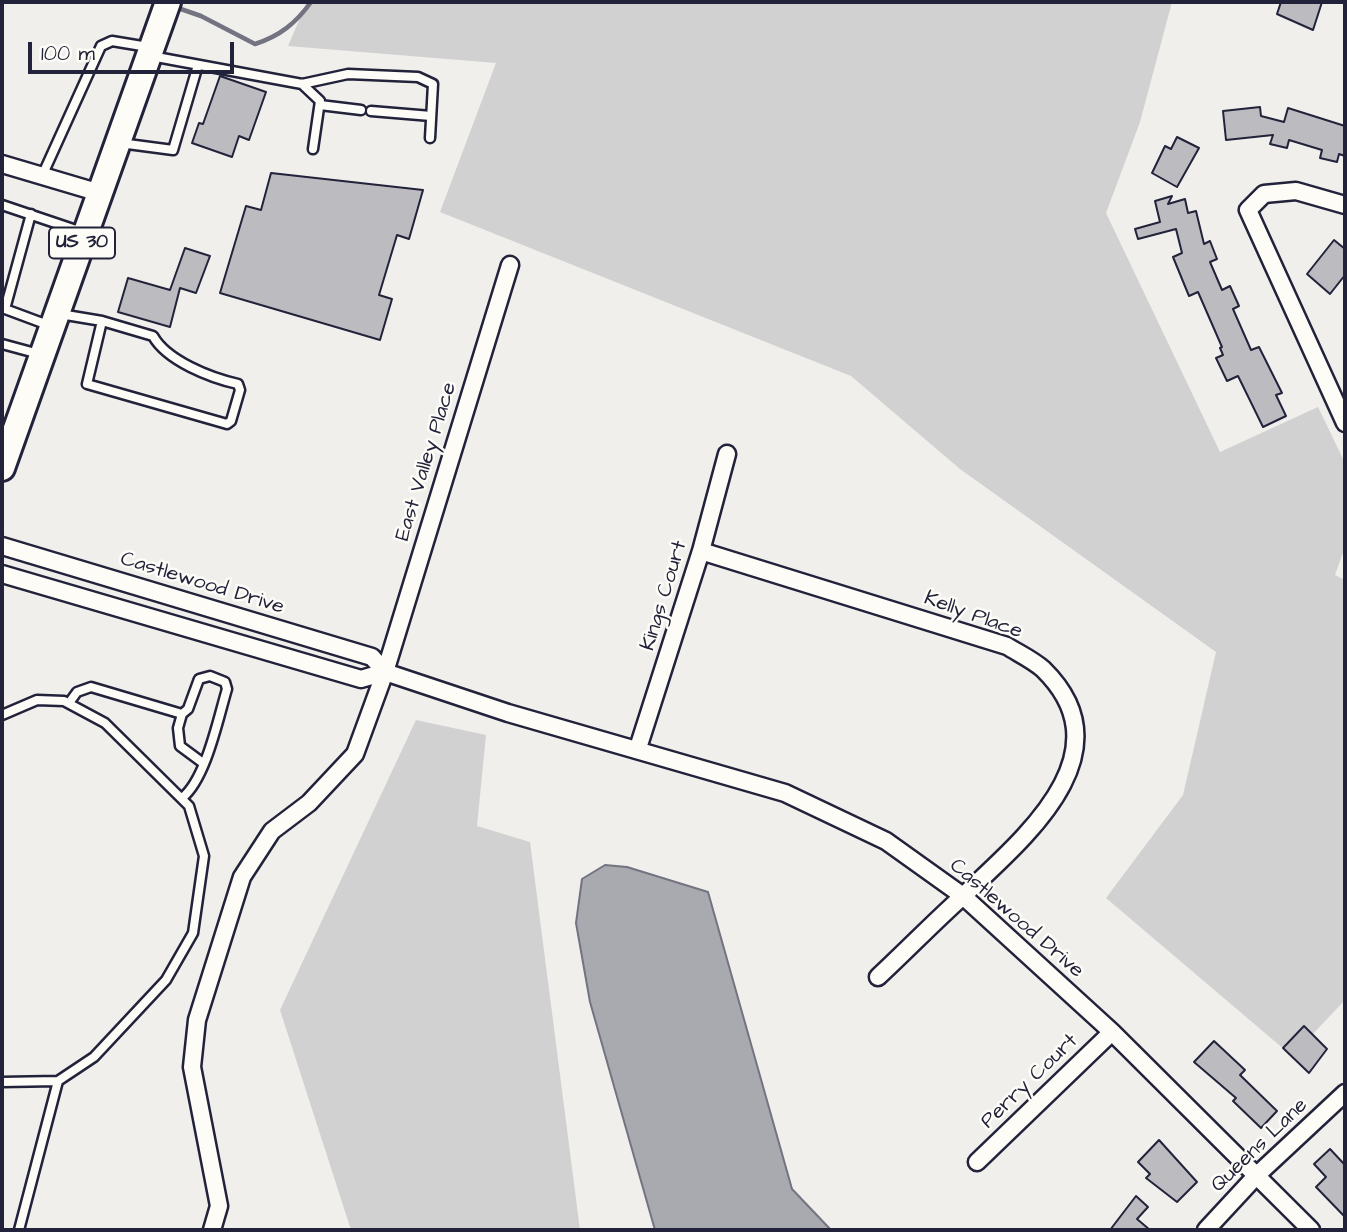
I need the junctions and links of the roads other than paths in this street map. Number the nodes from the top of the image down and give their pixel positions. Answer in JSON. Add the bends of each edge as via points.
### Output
{"nodes":[{"id":1,"x":165,"y":10,"type":"edge"},
{"id":2,"x":150,"y":52,"type":"junction"},
{"id":3,"x":198,"y":65,"type":"junction"},
{"id":4,"x":302,"y":84,"type":"junction"},
{"id":5,"x":320,"y":105,"type":"junction"},
{"id":6,"x":361,"y":110,"type":"dead end"},
{"id":7,"x":371,"y":111,"type":"dead end"},
{"id":8,"x":431,"y":116,"type":"junction"},
{"id":9,"x":430,"y":138,"type":"dead end"},
{"id":10,"x":117,"y":143,"type":"junction"},
{"id":11,"x":313,"y":149,"type":"dead end"},
{"id":12,"x":2,"y":164,"type":"edge"},
{"id":13,"x":42,"y":176,"type":"junction"},
{"id":14,"x":100,"y":193,"type":"junction"},
{"id":15,"x":2,"y":205,"type":"edge"},
{"id":16,"x":1345,"y":205,"type":"edge"},
{"id":17,"x":30,"y":214,"type":"junction"},
{"id":18,"x":86,"y":233,"type":"junction"},
{"id":19,"x":510,"y":265,"type":"dead end"},
{"id":20,"x":55,"y":320,"type":"junction"},
{"id":21,"x":102,"y":321,"type":"junction"},
{"id":22,"x":2,"y":344,"type":"edge"},
{"id":23,"x":42,"y":355,"type":"junction"},
{"id":24,"x":1345,"y":423,"type":"edge"},
{"id":25,"x":727,"y":454,"type":"dead end"},
{"id":26,"x":2,"y":468,"type":"edge"},
{"id":27,"x":2,"y":546,"type":"edge"},
{"id":28,"x":701,"y":551,"type":"junction"},
{"id":29,"x":2,"y":573,"type":"edge"},
{"id":30,"x":385,"y":672,"type":"junction"},
{"id":31,"x":69,"y":703,"type":"junction"},
{"id":32,"x":182,"y":714,"type":"junction"},
{"id":33,"x":2,"y":715,"type":"edge"},
{"id":34,"x":638,"y":748,"type":"junction"},
{"id":35,"x":203,"y":763,"type":"junction"},
{"id":36,"x":182,"y":798,"type":"junction"},
{"id":37,"x":963,"y":896,"type":"junction"},
{"id":38,"x":878,"y":977,"type":"dead end"},
{"id":39,"x":1112,"y":1032,"type":"junction"},
{"id":40,"x":58,"y":1081,"type":"junction"},
{"id":41,"x":2,"y":1082,"type":"edge"},
{"id":42,"x":1345,"y":1093,"type":"edge"},
{"id":43,"x":977,"y":1163,"type":"dead end"},
{"id":44,"x":1256,"y":1176,"type":"junction"},
{"id":45,"x":19,"y":1230,"type":"edge"},
{"id":46,"x":212,"y":1230,"type":"edge"},
{"id":47,"x":1206,"y":1230,"type":"edge"},
{"id":48,"x":1311,"y":1230,"type":"edge"}],
"edges":[{"from":1,"to":2,"type":"main road","number":"US 30"},
{"from":2,"to":3,"type":"lane"},
{"from":2,"to":10,"type":"main road","number":"US 30"},
{"from":2,"to":13,"type":"lane","via":[[112,41],[100,46]]},
{"from":3,"to":4,"type":"lane"},
{"from":3,"to":10,"type":"lane","via":[[173,150]]},
{"from":4,"to":5,"type":"lane"},
{"from":4,"to":8,"type":"lane","via":[[348,74],[418,77],[433,84]]},
{"from":5,"to":6,"type":"lane"},
{"from":5,"to":11,"type":"lane"},
{"from":7,"to":8,"type":"lane"},
{"from":8,"to":9,"type":"lane"},
{"from":10,"to":14,"type":"main road","number":"US 30"},
{"from":12,"to":13,"type":"street"},
{"from":13,"to":14,"type":"street"},
{"from":14,"to":18,"type":"main road","number":"US 30"},
{"from":15,"to":17,"type":"lane"},
{"from":16,"to":24,"type":"street","via":[[1296,191],[1264,194],[1248,211]]},
{"from":17,"to":18,"type":"lane"},
{"from":17,"to":20,"type":"lane","via":[[5,309]]},
{"from":18,"to":20,"type":"main road","number":"US 30"},
{"from":19,"to":30,"type":"street","name":"East Valley Place"},
{"from":20,"to":21,"type":"lane"},
{"from":20,"to":23,"type":"main road","number":"US 30"},
{"from":21,"to":21,"type":"lane","via":[[87,384],[227,424],[231,421],[238,384],[192,371],[153,336]]},
{"from":22,"to":23,"type":"lane"},
{"from":23,"to":26,"type":"main road","number":"US 30"},
{"from":25,"to":28,"type":"street","name":"Kings Court"},
{"from":27,"to":30,"type":"street","name":"Castlewood Drive","via":[[372,657]]},
{"from":28,"to":34,"type":"street","name":"Kings Court"},
{"from":28,"to":37,"type":"street","name":"Kelly Place","via":[[1007,646],[1042,669],[1067,701],[1076,739],[1064,785],[1042,819]]},
{"from":29,"to":30,"type":"street","name":"Castlewood Drive","via":[[361,679]]},
{"from":30,"to":34,"type":"street","name":"Castlewood Drive","via":[[508,713]]},
{"from":30,"to":46,"type":"street","name":"East Valley Place","via":[[355,754],[309,803],[272,831],[242,877],[197,1020],[192,1067],[219,1206]]},
{"from":31,"to":32,"type":"lane","via":[[77,692],[92,688]]},
{"from":31,"to":33,"type":"lane","via":[[37,700]]},
{"from":31,"to":36,"type":"lane","via":[[105,723]]},
{"from":32,"to":35,"type":"lane","via":[[178,738],[186,751]]},
{"from":32,"to":35,"type":"lane","via":[[204,676],[225,682],[228,689]]},
{"from":34,"to":37,"type":"street","name":"Castlewood Drive","via":[[785,793],[886,841]]},
{"from":35,"to":36,"type":"lane","via":[[191,791]]},
{"from":36,"to":40,"type":"lane","via":[[189,806],[204,856],[193,933],[166,980],[94,1057]]},
{"from":37,"to":38,"type":"street","name":"Kelly Place"},
{"from":37,"to":39,"type":"street","name":"Castlewood Drive"},
{"from":39,"to":43,"type":"street","name":"Perry Court"},
{"from":39,"to":44,"type":"street","name":"Castlewood Drive"},
{"from":40,"to":41,"type":"lane"},
{"from":40,"to":45,"type":"lane"},
{"from":42,"to":44,"type":"street","name":"Queens Lane"},
{"from":44,"to":47,"type":"street","name":"Queens Lane"},
{"from":44,"to":48,"type":"street","name":"Castlewood Drive"}]}
